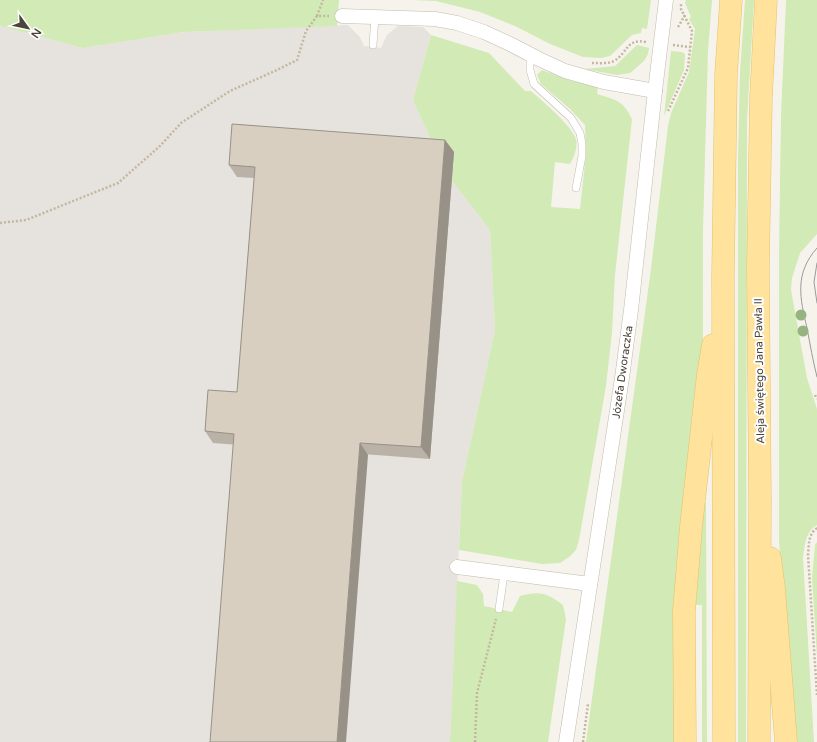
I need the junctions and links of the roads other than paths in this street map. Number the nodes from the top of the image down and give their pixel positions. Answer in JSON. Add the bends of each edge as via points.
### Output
{"nodes":[{"id":1,"x":666,"y":0,"type":"edge"},
{"id":2,"x":731,"y":0,"type":"edge"},
{"id":3,"x":766,"y":0,"type":"edge"},
{"id":4,"x":342,"y":16,"type":"road end"},
{"id":5,"x":375,"y":16,"type":"junction"},
{"id":6,"x":373,"y":45,"type":"dead end"},
{"id":7,"x":530,"y":54,"type":"junction"},
{"id":8,"x":655,"y":92,"type":"junction"},
{"id":9,"x":576,"y":188,"type":"dead end"},
{"id":10,"x":723,"y":275,"type":"junction"},
{"id":11,"x":760,"y":500,"type":"junction"},
{"id":12,"x":457,"y":567,"type":"dead end"},
{"id":13,"x":504,"y":574,"type":"junction"},
{"id":14,"x":590,"y":584,"type":"junction"},
{"id":15,"x":499,"y":610,"type":"road end"},
{"id":16,"x":566,"y":742,"type":"edge"},
{"id":17,"x":685,"y":742,"type":"edge"},
{"id":18,"x":724,"y":742,"type":"edge"},
{"id":19,"x":759,"y":742,"type":"edge"},
{"id":20,"x":786,"y":742,"type":"edge"}],
"edges":[{"from":1,"to":8,"type":"street","name":"Józefa Dworaczka"},
{"from":2,"to":10,"type":"main road","via":[[726,75]]},
{"from":3,"to":11,"type":"main road","name":"Aleja świętego Jana Pawła II","via":[[759,170]]},
{"from":4,"to":5,"type":"street"},
{"from":5,"to":6,"type":"lane"},
{"from":5,"to":7,"type":"street","via":[[435,19],[457,23],[484,32]]},
{"from":7,"to":8,"type":"street","via":[[566,71]]},
{"from":7,"to":9,"type":"lane","via":[[530,70],[534,84],[571,118],[580,133],[582,156]]},
{"from":8,"to":14,"type":"street","name":"Józefa Dworaczka","via":[[630,318]]},
{"from":10,"to":17,"type":"main road","via":[[708,375],[684,604]]},
{"from":10,"to":18,"type":"main road"},
{"from":11,"to":19,"type":"main road","name":"Aleja świętego Jana Pawła II"},
{"from":11,"to":20,"type":"main road","via":[[774,589]]},
{"from":12,"to":13,"type":"street"},
{"from":13,"to":14,"type":"street"},
{"from":13,"to":15,"type":"lane"},
{"from":14,"to":16,"type":"street","name":"Józefa Dworaczka"}]}
